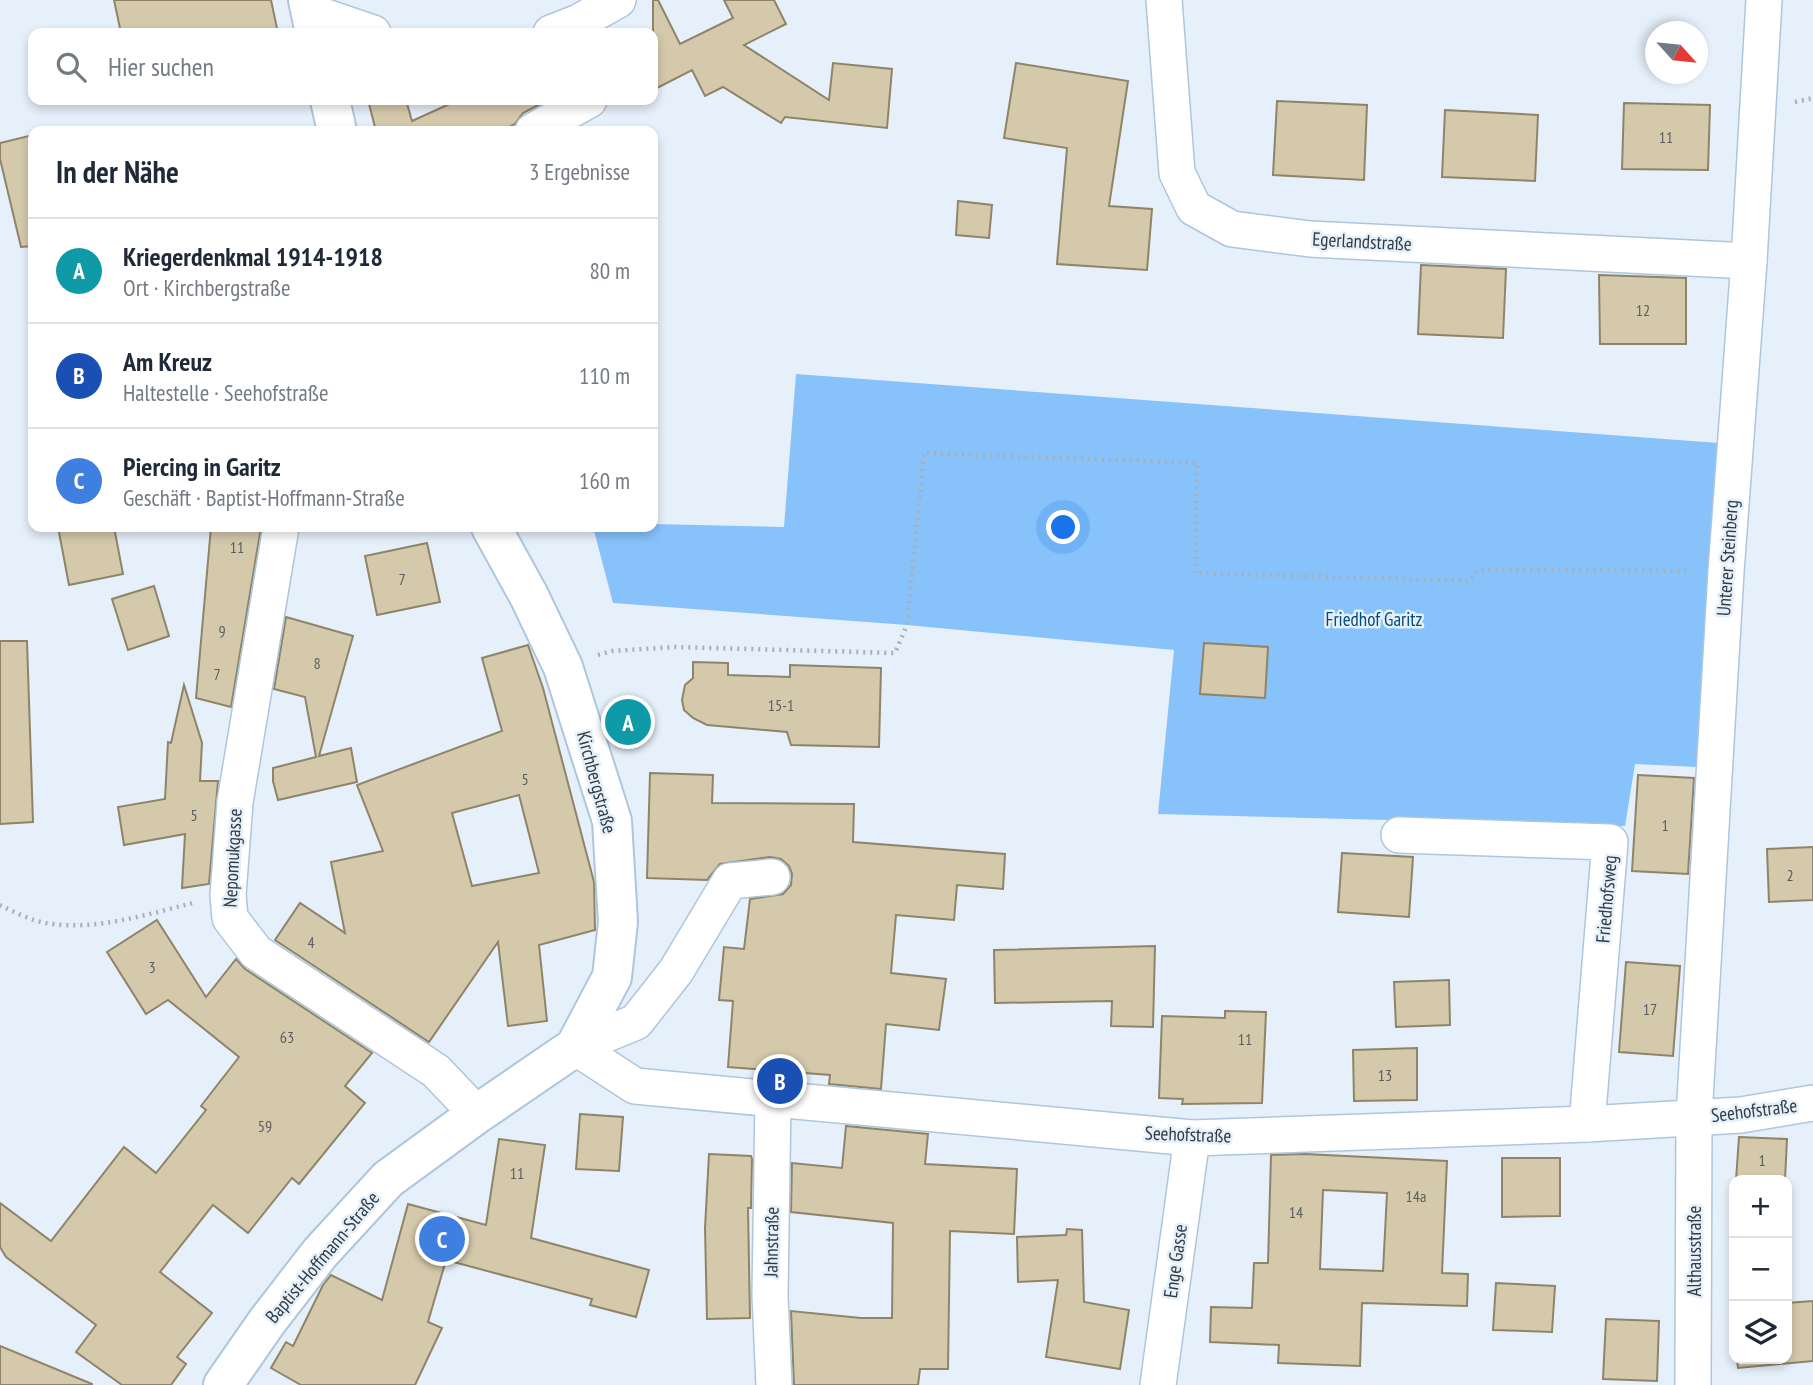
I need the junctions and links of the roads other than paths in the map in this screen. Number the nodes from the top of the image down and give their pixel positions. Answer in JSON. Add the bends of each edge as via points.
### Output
{"nodes":[{"id":1,"x":618,"y":0,"type":"edge"},
{"id":2,"x":1164,"y":0,"type":"edge"},
{"id":3,"x":1764,"y":0,"type":"edge"},
{"id":4,"x":312,"y":15,"type":"edge"},
{"id":5,"x":356,"y":28,"type":"edge"},
{"id":6,"x":568,"y":28,"type":"edge"},
{"id":7,"x":331,"y":105,"type":"edge"},
{"id":8,"x":580,"y":105,"type":"edge"},
{"id":9,"x":336,"y":126,"type":"edge"},
{"id":10,"x":542,"y":126,"type":"edge"},
{"id":11,"x":1749,"y":261,"type":"junction"},
{"id":12,"x":280,"y":532,"type":"edge"},
{"id":13,"x":494,"y":532,"type":"edge"},
{"id":14,"x":1399,"y":835,"type":"dead end"},
{"id":15,"x":772,"y":877,"type":"dead end"},
{"id":16,"x":575,"y":1047,"type":"junction"},
{"id":17,"x":773,"y":1099,"type":"junction"},
{"id":18,"x":1813,"y":1102,"type":"edge"},
{"id":19,"x":477,"y":1114,"type":"junction"},
{"id":20,"x":1695,"y":1117,"type":"junction"},
{"id":21,"x":1587,"y":1124,"type":"junction"},
{"id":22,"x":1192,"y":1138,"type":"junction"},
{"id":23,"x":223,"y":1385,"type":"edge"},
{"id":24,"x":775,"y":1385,"type":"edge"},
{"id":25,"x":1158,"y":1385,"type":"edge"},
{"id":26,"x":1693,"y":1385,"type":"edge"}],
"edges":[{"from":1,"to":6,"type":"street"},
{"from":2,"to":11,"type":"street","name":"Egerlandstraße","via":[[1177,173],[1194,208],[1231,229],[1310,239]]},
{"from":3,"to":11,"type":"street","name":"Unterer Steinberg"},
{"from":4,"to":5,"type":"street"},
{"from":7,"to":9,"type":"street"},
{"from":8,"to":10,"type":"street"},
{"from":11,"to":20,"type":"street","name":"Unterer Steinberg"},
{"from":12,"to":19,"type":"street","name":"Nepomukgasse","via":[[235,802],[230,918],[256,952],[436,1071]]},
{"from":13,"to":16,"type":"street","name":"Kirchbergstraße","via":[[563,667],[612,821],[618,922],[612,977]]},
{"from":14,"to":21,"type":"street","name":"Friedhofsweg","via":[[1610,842]]},
{"from":15,"to":16,"type":"street","via":[[730,881],[676,971],[636,1022]]},
{"from":16,"to":17,"type":"street","name":"Seehofstraße","via":[[635,1086]]},
{"from":16,"to":19,"type":"street","name":"Baptist-Hoffmann-Straße"},
{"from":17,"to":22,"type":"street","name":"Seehofstraße"},
{"from":17,"to":24,"type":"street","name":"Jahnstraße","via":[[770,1296]]},
{"from":18,"to":20,"type":"street","name":"Seehofstraße","via":[[1741,1115]]},
{"from":19,"to":23,"type":"street","name":"Baptist-Hoffmann-Straße","via":[[388,1179],[320,1253]]},
{"from":20,"to":21,"type":"street","name":"Seehofstraße"},
{"from":20,"to":26,"type":"street","name":"Althausstraße"},
{"from":21,"to":22,"type":"street","name":"Seehofstraße"},
{"from":22,"to":25,"type":"street","name":"Enge Gasse"}]}
